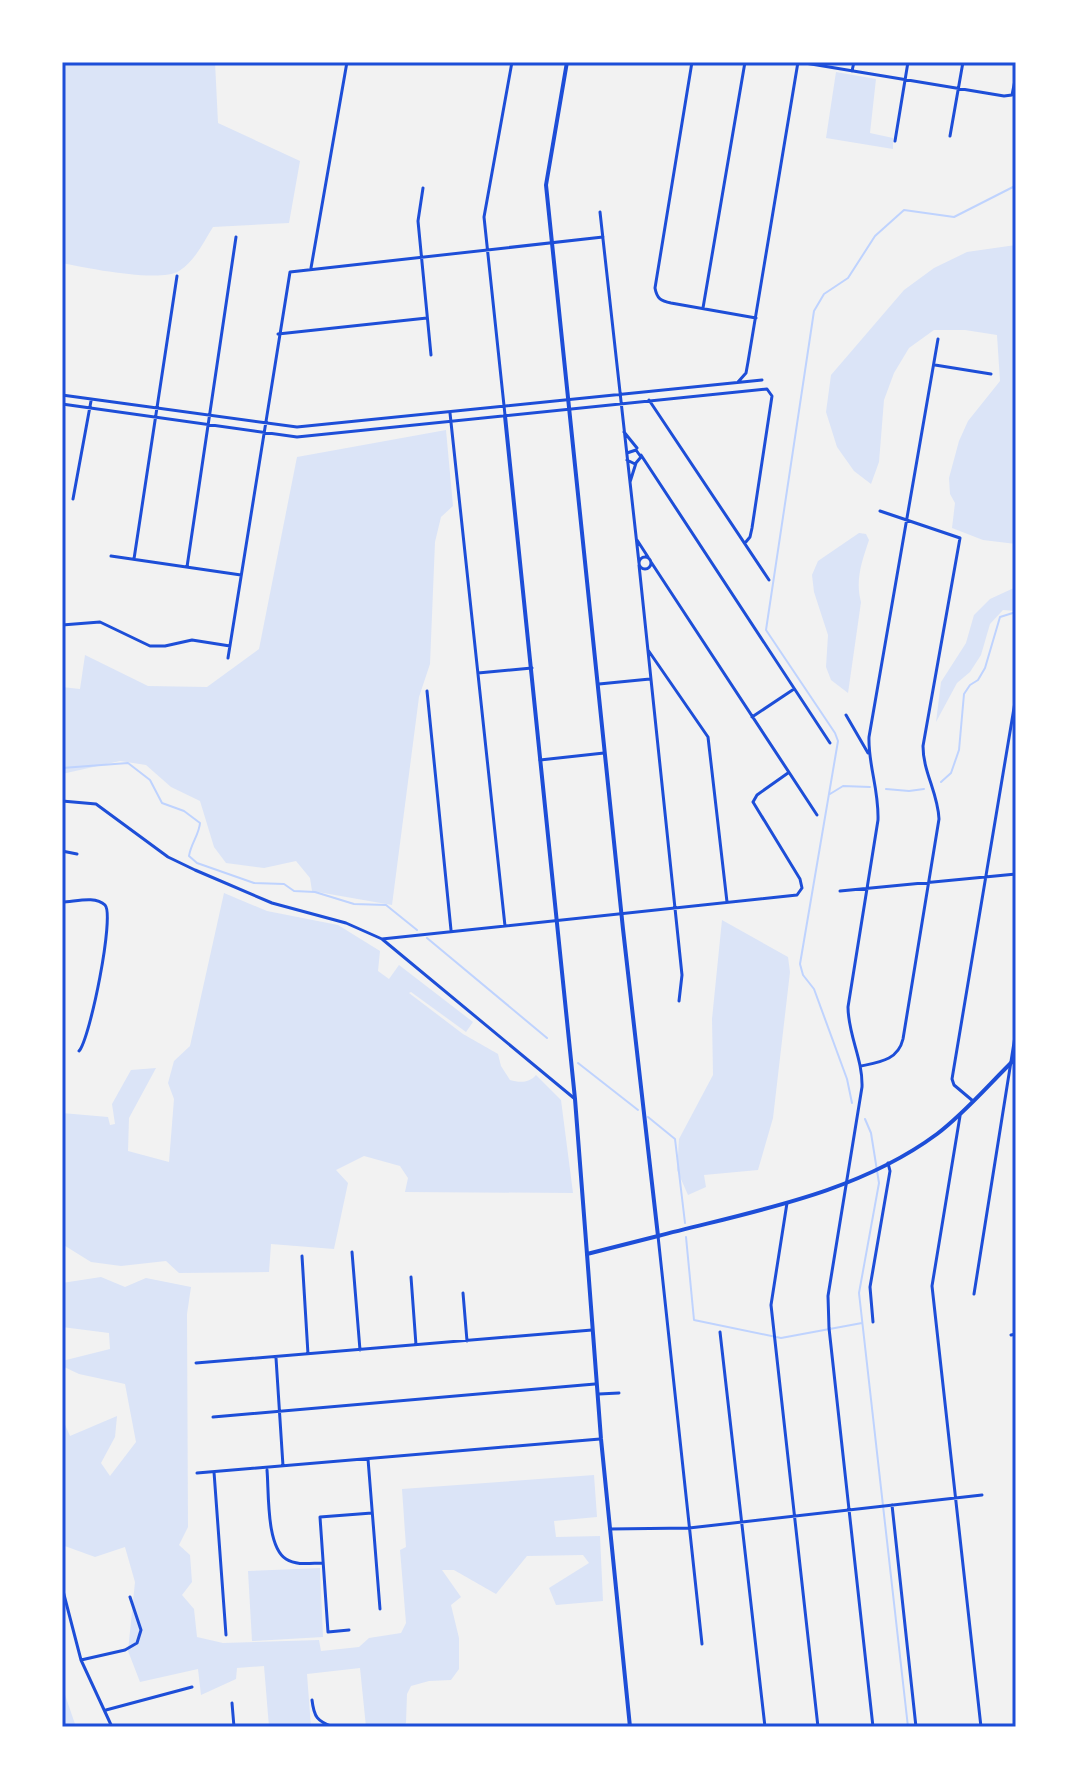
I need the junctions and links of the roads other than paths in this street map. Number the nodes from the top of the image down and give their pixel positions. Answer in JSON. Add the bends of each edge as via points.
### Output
{"nodes":[{"id":1,"x":347,"y":62,"type":"edge"},
{"id":2,"x":512,"y":62,"type":"edge"},
{"id":3,"x":567,"y":62,"type":"edge"},
{"id":4,"x":692,"y":62,"type":"edge"},
{"id":5,"x":745,"y":62,"type":"edge"},
{"id":6,"x":798,"y":62,"type":"edge"},
{"id":7,"x":854,"y":62,"type":"edge"},
{"id":8,"x":908,"y":62,"type":"edge"},
{"id":9,"x":963,"y":62,"type":"edge"},
{"id":10,"x":852,"y":71,"type":"junction"},
{"id":11,"x":1016,"y":75,"type":"edge"},
{"id":12,"x":905,"y":80,"type":"junction"},
{"id":13,"x":958,"y":89,"type":"junction"},
{"id":14,"x":950,"y":136,"type":"dead end"},
{"id":15,"x":895,"y":141,"type":"dead end"},
{"id":16,"x":423,"y":188,"type":"dead end"},
{"id":17,"x":600,"y":212,"type":"dead end"},
{"id":18,"x":236,"y":237,"type":"dead end"},
{"id":19,"x":603,"y":237,"type":"junction"},
{"id":20,"x":552,"y":242,"type":"junction"},
{"id":21,"x":487,"y":250,"type":"junction"},
{"id":22,"x":422,"y":256,"type":"junction"},
{"id":23,"x":311,"y":268,"type":"junction"},
{"id":24,"x":177,"y":276,"type":"dead end"},
{"id":25,"x":703,"y":308,"type":"junction"},
{"id":26,"x":427,"y":318,"type":"junction"},
{"id":27,"x":756,"y":318,"type":"junction"},
{"id":28,"x":278,"y":334,"type":"junction"},
{"id":29,"x":938,"y":339,"type":"dead end"},
{"id":30,"x":431,"y":355,"type":"dead end"},
{"id":31,"x":934,"y":365,"type":"junction"},
{"id":32,"x":991,"y":374,"type":"dead end"},
{"id":33,"x":762,"y":380,"type":"dead end"},
{"id":34,"x":738,"y":382,"type":"junction"},
{"id":35,"x":739,"y":391,"type":"junction"},
{"id":36,"x":62,"y":395,"type":"edge"},
{"id":37,"x":621,"y":395,"type":"junction"},
{"id":38,"x":91,"y":399,"type":"junction"},
{"id":39,"x":649,"y":400,"type":"junction"},
{"id":40,"x":569,"y":401,"type":"junction"},
{"id":41,"x":622,"y":403,"type":"junction"},
{"id":42,"x":62,"y":404,"type":"edge"},
{"id":43,"x":90,"y":408,"type":"junction"},
{"id":44,"x":156,"y":408,"type":"junction"},
{"id":45,"x":504,"y":408,"type":"junction"},
{"id":46,"x":570,"y":409,"type":"junction"},
{"id":47,"x":450,"y":413,"type":"junction"},
{"id":48,"x":209,"y":416,"type":"junction"},
{"id":49,"x":505,"y":416,"type":"junction"},
{"id":50,"x":155,"y":418,"type":"junction"},
{"id":51,"x":451,"y":422,"type":"junction"},
{"id":52,"x":264,"y":424,"type":"junction"},
{"id":53,"x":208,"y":425,"type":"junction"},
{"id":54,"x":624,"y":432,"type":"junction"},
{"id":55,"x":263,"y":433,"type":"junction"},
{"id":56,"x":640,"y":453,"type":"junction"},
{"id":57,"x":626,"y":457,"type":"junction"},
{"id":58,"x":638,"y":462,"type":"junction"},
{"id":59,"x":648,"y":467,"type":"junction"},
{"id":60,"x":629,"y":485,"type":"junction"},
{"id":61,"x":73,"y":499,"type":"dead end"},
{"id":62,"x":880,"y":511,"type":"dead end"},
{"id":63,"x":907,"y":521,"type":"junction"},
{"id":64,"x":635,"y":537,"type":"junction"},
{"id":65,"x":745,"y":543,"type":"junction"},
{"id":66,"x":111,"y":556,"type":"dead end"},
{"id":67,"x":134,"y":559,"type":"junction"},
{"id":68,"x":651,"y":561,"type":"junction"},
{"id":69,"x":639,"y":564,"type":"junction"},
{"id":70,"x":187,"y":567,"type":"junction"},
{"id":71,"x":647,"y":570,"type":"junction"},
{"id":72,"x":660,"y":574,"type":"junction"},
{"id":73,"x":241,"y":575,"type":"junction"},
{"id":74,"x":769,"y":580,"type":"dead end"},
{"id":75,"x":641,"y":585,"type":"junction"},
{"id":76,"x":62,"y":625,"type":"edge"},
{"id":77,"x":230,"y":646,"type":"junction"},
{"id":78,"x":647,"y":649,"type":"junction"},
{"id":79,"x":228,"y":658,"type":"dead end"},
{"id":80,"x":532,"y":668,"type":"junction"},
{"id":81,"x":478,"y":673,"type":"junction"},
{"id":82,"x":650,"y":679,"type":"junction"},
{"id":83,"x":598,"y":684,"type":"junction"},
{"id":84,"x":794,"y":689,"type":"junction"},
{"id":85,"x":427,"y":691,"type":"dead end"},
{"id":86,"x":1016,"y":696,"type":"edge"},
{"id":87,"x":846,"y":715,"type":"dead end"},
{"id":88,"x":752,"y":717,"type":"junction"},
{"id":89,"x":830,"y":743,"type":"dead end"},
{"id":90,"x":605,"y":753,"type":"junction"},
{"id":91,"x":870,"y":757,"type":"junction"},
{"id":92,"x":540,"y":760,"type":"junction"},
{"id":93,"x":788,"y":773,"type":"junction"},
{"id":94,"x":62,"y":801,"type":"edge"},
{"id":95,"x":817,"y":815,"type":"dead end"},
{"id":96,"x":62,"y":851,"type":"edge"},
{"id":97,"x":77,"y":854,"type":"dead end"},
{"id":98,"x":1016,"y":874,"type":"edge"},
{"id":99,"x":985,"y":875,"type":"junction"},
{"id":100,"x":930,"y":881,"type":"junction"},
{"id":101,"x":867,"y":888,"type":"junction"},
{"id":102,"x":840,"y":891,"type":"dead end"},
{"id":103,"x":62,"y":902,"type":"edge"},
{"id":104,"x":727,"y":902,"type":"junction"},
{"id":105,"x":675,"y":908,"type":"junction"},
{"id":106,"x":621,"y":914,"type":"junction"},
{"id":107,"x":556,"y":921,"type":"junction"},
{"id":108,"x":505,"y":926,"type":"junction"},
{"id":109,"x":451,"y":932,"type":"junction"},
{"id":110,"x":382,"y":939,"type":"junction"},
{"id":111,"x":679,"y":1001,"type":"dead end"},
{"id":112,"x":1016,"y":1030,"type":"edge"},
{"id":113,"x":79,"y":1051,"type":"dead end"},
{"id":114,"x":1016,"y":1058,"type":"edge"},
{"id":115,"x":1011,"y":1063,"type":"junction"},
{"id":116,"x":861,"y":1066,"type":"junction"},
{"id":117,"x":575,"y":1099,"type":"junction"},
{"id":118,"x":973,"y":1101,"type":"junction"},
{"id":119,"x":960,"y":1114,"type":"junction"},
{"id":120,"x":888,"y":1163,"type":"junction"},
{"id":121,"x":847,"y":1183,"type":"junction"},
{"id":122,"x":787,"y":1203,"type":"junction"},
{"id":123,"x":658,"y":1236,"type":"junction"},
{"id":124,"x":352,"y":1252,"type":"dead end"},
{"id":125,"x":587,"y":1254,"type":"junction"},
{"id":126,"x":302,"y":1256,"type":"dead end"},
{"id":127,"x":411,"y":1277,"type":"dead end"},
{"id":128,"x":463,"y":1293,"type":"dead end"},
{"id":129,"x":974,"y":1294,"type":"dead end"},
{"id":130,"x":873,"y":1322,"type":"dead end"},
{"id":131,"x":592,"y":1330,"type":"junction"},
{"id":132,"x":720,"y":1332,"type":"dead end"},
{"id":133,"x":467,"y":1341,"type":"junction"},
{"id":134,"x":416,"y":1345,"type":"junction"},
{"id":135,"x":360,"y":1350,"type":"junction"},
{"id":136,"x":308,"y":1354,"type":"junction"},
{"id":137,"x":275,"y":1357,"type":"junction"},
{"id":138,"x":196,"y":1363,"type":"dead end"},
{"id":139,"x":596,"y":1384,"type":"junction"},
{"id":140,"x":619,"y":1393,"type":"dead end"},
{"id":141,"x":597,"y":1394,"type":"junction"},
{"id":142,"x":280,"y":1412,"type":"junction"},
{"id":143,"x":213,"y":1417,"type":"dead end"},
{"id":144,"x":601,"y":1439,"type":"junction"},
{"id":145,"x":368,"y":1459,"type":"junction"},
{"id":146,"x":283,"y":1466,"type":"junction"},
{"id":147,"x":267,"y":1468,"type":"junction"},
{"id":148,"x":214,"y":1472,"type":"junction"},
{"id":149,"x":197,"y":1473,"type":"dead end"},
{"id":150,"x":982,"y":1495,"type":"dead end"},
{"id":151,"x":954,"y":1498,"type":"junction"},
{"id":152,"x":890,"y":1505,"type":"junction"},
{"id":153,"x":849,"y":1510,"type":"junction"},
{"id":154,"x":372,"y":1513,"type":"junction"},
{"id":155,"x":796,"y":1516,"type":"junction"},
{"id":156,"x":742,"y":1522,"type":"junction"},
{"id":157,"x":689,"y":1528,"type":"junction"},
{"id":158,"x":610,"y":1529,"type":"junction"},
{"id":159,"x":323,"y":1563,"type":"junction"},
{"id":160,"x":62,"y":1587,"type":"edge"},
{"id":161,"x":130,"y":1597,"type":"dead end"},
{"id":162,"x":380,"y":1609,"type":"dead end"},
{"id":163,"x":349,"y":1630,"type":"dead end"},
{"id":164,"x":226,"y":1635,"type":"dead end"},
{"id":165,"x":702,"y":1644,"type":"dead end"},
{"id":166,"x":81,"y":1660,"type":"junction"},
{"id":167,"x":192,"y":1687,"type":"dead end"},
{"id":168,"x":312,"y":1700,"type":"dead end"},
{"id":169,"x":232,"y":1703,"type":"dead end"},
{"id":170,"x":105,"y":1710,"type":"junction"},
{"id":171,"x":112,"y":1727,"type":"edge"},
{"id":172,"x":234,"y":1727,"type":"edge"},
{"id":173,"x":333,"y":1727,"type":"edge"},
{"id":174,"x":630,"y":1727,"type":"edge"},
{"id":175,"x":765,"y":1727,"type":"edge"},
{"id":176,"x":818,"y":1727,"type":"edge"},
{"id":177,"x":873,"y":1727,"type":"edge"},
{"id":178,"x":916,"y":1727,"type":"edge"},
{"id":179,"x":981,"y":1727,"type":"edge"}],
"edges":[{"from":1,"to":23,"type":"street"},
{"from":2,"to":21,"type":"street","via":[[484,217]]},
{"from":3,"to":20,"type":"main road","via":[[546,175]]},
{"from":4,"to":25,"type":"street","via":[[655,288],[660,300]]},
{"from":5,"to":25,"type":"street"},
{"from":6,"to":10,"type":"street"},
{"from":6,"to":27,"type":"street"},
{"from":7,"to":10,"type":"street"},
{"from":8,"to":12,"type":"street"},
{"from":9,"to":13,"type":"street"},
{"from":10,"to":12,"type":"street"},
{"from":11,"to":13,"type":"street","via":[[1012,95]]},
{"from":12,"to":13,"type":"street"},
{"from":12,"to":15,"type":"street"},
{"from":13,"to":14,"type":"street"},
{"from":16,"to":22,"type":"street","via":[[418,221]]},
{"from":17,"to":19,"type":"street"},
{"from":18,"to":48,"type":"street"},
{"from":19,"to":20,"type":"street"},
{"from":19,"to":37,"type":"street"},
{"from":20,"to":21,"type":"street"},
{"from":20,"to":40,"type":"main road"},
{"from":21,"to":22,"type":"street"},
{"from":21,"to":45,"type":"street"},
{"from":22,"to":23,"type":"street"},
{"from":22,"to":26,"type":"street"},
{"from":23,"to":28,"type":"street","via":[[290,272]]},
{"from":24,"to":44,"type":"street"},
{"from":25,"to":27,"type":"street"},
{"from":26,"to":28,"type":"street"},
{"from":26,"to":30,"type":"street"},
{"from":27,"to":34,"type":"street","via":[[746,373]]},
{"from":28,"to":52,"type":"street"},
{"from":29,"to":31,"type":"street"},
{"from":31,"to":32,"type":"street"},
{"from":31,"to":63,"type":"street"},
{"from":33,"to":34,"type":"street"},
{"from":34,"to":35,"type":"street"},
{"from":34,"to":37,"type":"street"},
{"from":35,"to":39,"type":"street"},
{"from":35,"to":65,"type":"street","via":[[770,390],[772,396],[752,528]]},
{"from":36,"to":38,"type":"street"},
{"from":37,"to":40,"type":"street"},
{"from":37,"to":41,"type":"street"},
{"from":38,"to":43,"type":"street"},
{"from":38,"to":44,"type":"street"},
{"from":39,"to":41,"type":"street"},
{"from":39,"to":65,"type":"street"},
{"from":40,"to":45,"type":"street"},
{"from":40,"to":46,"type":"main road"},
{"from":41,"to":46,"type":"street"},
{"from":41,"to":54,"type":"street"},
{"from":42,"to":43,"type":"street"},
{"from":43,"to":50,"type":"street"},
{"from":43,"to":61,"type":"street"},
{"from":44,"to":48,"type":"street"},
{"from":44,"to":50,"type":"street"},
{"from":45,"to":47,"type":"street"},
{"from":45,"to":49,"type":"street"},
{"from":46,"to":49,"type":"street"},
{"from":46,"to":83,"type":"main road"},
{"from":47,"to":51,"type":"street"},
{"from":47,"to":52,"type":"street","via":[[309,427]]},
{"from":48,"to":52,"type":"street"},
{"from":48,"to":53,"type":"street"},
{"from":49,"to":51,"type":"street"},
{"from":49,"to":80,"type":"main road"},
{"from":50,"to":53,"type":"street"},
{"from":50,"to":67,"type":"street"},
{"from":51,"to":55,"type":"street","via":[[310,437]]},
{"from":51,"to":81,"type":"street"},
{"from":52,"to":55,"type":"street"},
{"from":53,"to":55,"type":"street"},
{"from":53,"to":70,"type":"street"},
{"from":54,"to":56,"type":"street"},
{"from":54,"to":57,"type":"street"},
{"from":55,"to":73,"type":"street"},
{"from":56,"to":57,"type":"street","via":[[631,449]]},
{"from":56,"to":58,"type":"street"},
{"from":56,"to":59,"type":"street"},
{"from":57,"to":58,"type":"street"},
{"from":57,"to":60,"type":"street"},
{"from":58,"to":59,"type":"street"},
{"from":58,"to":60,"type":"street"},
{"from":59,"to":84,"type":"street"},
{"from":60,"to":64,"type":"street"},
{"from":62,"to":63,"type":"street"},
{"from":63,"to":91,"type":"street"},
{"from":63,"to":100,"type":"street","via":[[960,538],[923,746],[923,763],[939,808]]},
{"from":64,"to":68,"type":"street"},
{"from":64,"to":69,"type":"street"},
{"from":65,"to":74,"type":"street"},
{"from":66,"to":67,"type":"street"},
{"from":67,"to":70,"type":"street"},
{"from":68,"to":69,"type":"street","via":[[644,557]]},
{"from":68,"to":71,"type":"street"},
{"from":68,"to":72,"type":"street"},
{"from":69,"to":71,"type":"street"},
{"from":69,"to":75,"type":"street"},
{"from":70,"to":73,"type":"street"},
{"from":71,"to":72,"type":"street"},
{"from":71,"to":75,"type":"street"},
{"from":72,"to":88,"type":"street"},
{"from":73,"to":77,"type":"street"},
{"from":75,"to":78,"type":"street"},
{"from":76,"to":77,"type":"street","via":[[100,622],[150,646],[192,640]]},
{"from":77,"to":79,"type":"street"},
{"from":78,"to":82,"type":"street"},
{"from":78,"to":104,"type":"street","via":[[708,737]]},
{"from":80,"to":81,"type":"street"},
{"from":80,"to":92,"type":"main road"},
{"from":81,"to":108,"type":"street"},
{"from":82,"to":83,"type":"street"},
{"from":82,"to":105,"type":"street"},
{"from":83,"to":90,"type":"main road"},
{"from":84,"to":88,"type":"street"},
{"from":84,"to":89,"type":"street"},
{"from":85,"to":109,"type":"street"},
{"from":86,"to":99,"type":"street"},
{"from":87,"to":91,"type":"street"},
{"from":88,"to":93,"type":"street"},
{"from":90,"to":92,"type":"street"},
{"from":90,"to":106,"type":"main road"},
{"from":91,"to":101,"type":"street","via":[[878,809]]},
{"from":92,"to":107,"type":"main road"},
{"from":93,"to":95,"type":"street"},
{"from":93,"to":104,"type":"street","via":[[753,802],[802,888],[797,895]]},
{"from":94,"to":110,"type":"street","via":[[96,804],[182,865],[272,903],[346,923]]},
{"from":96,"to":97,"type":"street"},
{"from":98,"to":99,"type":"street"},
{"from":99,"to":100,"type":"street"},
{"from":99,"to":118,"type":"street","via":[[952,1079]]},
{"from":100,"to":101,"type":"street"},
{"from":100,"to":116,"type":"street","via":[[902,1045],[891,1058]]},
{"from":101,"to":102,"type":"street"},
{"from":101,"to":116,"type":"street","via":[[848,1007]]},
{"from":103,"to":113,"type":"street","via":[[96,900],[109,911],[92,1012]]},
{"from":104,"to":105,"type":"street"},
{"from":105,"to":106,"type":"street"},
{"from":105,"to":111,"type":"street","via":[[682,975]]},
{"from":106,"to":107,"type":"street"},
{"from":106,"to":123,"type":"main road"},
{"from":107,"to":108,"type":"street"},
{"from":107,"to":117,"type":"main road"},
{"from":108,"to":109,"type":"street"},
{"from":109,"to":110,"type":"street"},
{"from":110,"to":117,"type":"street"},
{"from":112,"to":115,"type":"street"},
{"from":114,"to":115,"type":"main road"},
{"from":115,"to":118,"type":"main road"},
{"from":115,"to":129,"type":"street"},
{"from":116,"to":121,"type":"street"},
{"from":117,"to":125,"type":"main road"},
{"from":118,"to":119,"type":"main road"},
{"from":119,"to":120,"type":"main road"},
{"from":119,"to":151,"type":"street","via":[[932,1286]]},
{"from":120,"to":121,"type":"main road"},
{"from":120,"to":130,"type":"street","via":[[870,1287]]},
{"from":121,"to":122,"type":"main road"},
{"from":121,"to":153,"type":"street","via":[[828,1296]]},
{"from":122,"to":123,"type":"main road"},
{"from":122,"to":155,"type":"street","via":[[771,1299]]},
{"from":123,"to":125,"type":"main road"},
{"from":123,"to":157,"type":"street"},
{"from":124,"to":135,"type":"street"},
{"from":125,"to":131,"type":"main road"},
{"from":126,"to":136,"type":"street"},
{"from":127,"to":134,"type":"street"},
{"from":128,"to":133,"type":"street"},
{"from":131,"to":133,"type":"street"},
{"from":131,"to":139,"type":"main road"},
{"from":132,"to":156,"type":"street"},
{"from":133,"to":134,"type":"street"},
{"from":134,"to":135,"type":"street"},
{"from":135,"to":136,"type":"street"},
{"from":136,"to":137,"type":"street"},
{"from":137,"to":138,"type":"street"},
{"from":137,"to":142,"type":"street"},
{"from":139,"to":141,"type":"main road"},
{"from":139,"to":142,"type":"street"},
{"from":140,"to":141,"type":"street"},
{"from":141,"to":144,"type":"main road"},
{"from":142,"to":143,"type":"street"},
{"from":142,"to":146,"type":"street"},
{"from":144,"to":145,"type":"street"},
{"from":144,"to":158,"type":"main road"},
{"from":145,"to":146,"type":"street"},
{"from":145,"to":154,"type":"street"},
{"from":146,"to":147,"type":"street"},
{"from":147,"to":148,"type":"street"},
{"from":147,"to":159,"type":"street","via":[[275,1546],[288,1560]]},
{"from":148,"to":149,"type":"street"},
{"from":148,"to":164,"type":"street"},
{"from":150,"to":151,"type":"street"},
{"from":151,"to":152,"type":"street"},
{"from":151,"to":179,"type":"street"},
{"from":152,"to":153,"type":"street"},
{"from":152,"to":178,"type":"street"},
{"from":153,"to":155,"type":"street"},
{"from":153,"to":177,"type":"street"},
{"from":154,"to":159,"type":"street","via":[[320,1517]]},
{"from":154,"to":162,"type":"street"},
{"from":155,"to":156,"type":"street"},
{"from":155,"to":176,"type":"street"},
{"from":156,"to":157,"type":"street"},
{"from":156,"to":175,"type":"street"},
{"from":157,"to":158,"type":"street"},
{"from":157,"to":165,"type":"street"},
{"from":158,"to":174,"type":"main road"},
{"from":159,"to":163,"type":"street","via":[[328,1632]]},
{"from":160,"to":166,"type":"street"},
{"from":161,"to":166,"type":"street","via":[[141,1630],[137,1643]]},
{"from":166,"to":170,"type":"street"},
{"from":167,"to":170,"type":"street"},
{"from":168,"to":173,"type":"street","via":[[319,1722]]},
{"from":169,"to":172,"type":"street"},
{"from":170,"to":171,"type":"street"}]}
